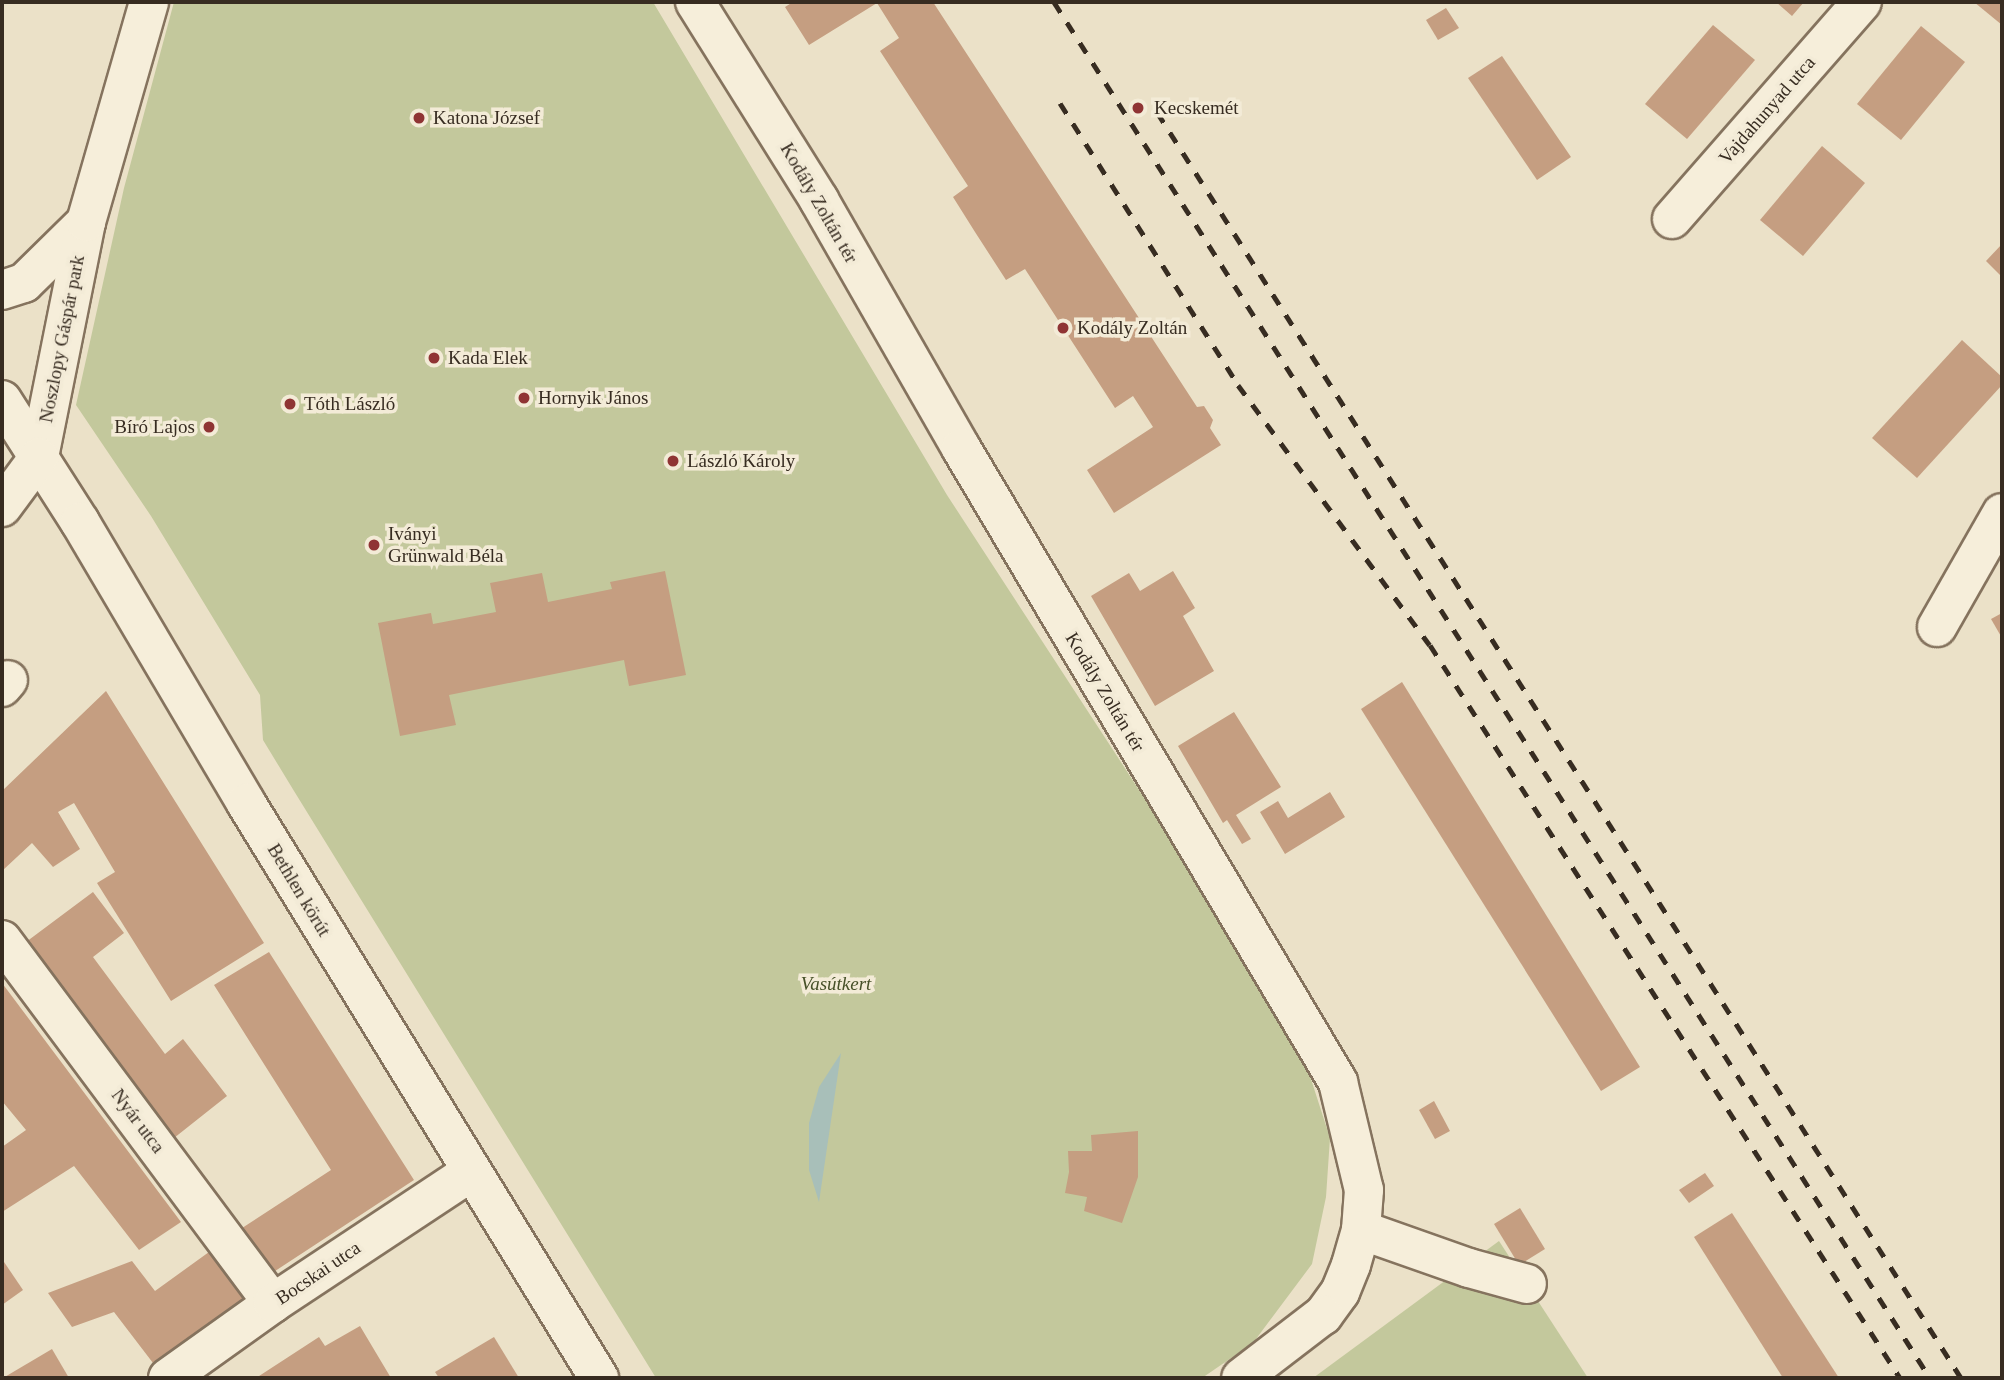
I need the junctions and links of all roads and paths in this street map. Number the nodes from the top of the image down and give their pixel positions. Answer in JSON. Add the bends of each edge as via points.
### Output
{"nodes":[{"id":1,"x":149,"y":2,"type":"edge"},
{"id":2,"x":695,"y":2,"type":"edge"},
{"id":3,"x":1862,"y":2,"type":"edge"},
{"id":4,"x":1672,"y":219,"type":"dead end"},
{"id":5,"x":86,"y":222,"type":"junction"},
{"id":6,"x":2,"y":290,"type":"edge"},
{"id":7,"x":2,"y":400,"type":"edge"},
{"id":8,"x":39,"y":457,"type":"junction"},
{"id":9,"x":2,"y":507,"type":"edge"},
{"id":10,"x":2002,"y":513,"type":"edge"},
{"id":11,"x":1937,"y":627,"type":"dead end"},
{"id":12,"x":2,"y":940,"type":"edge"},
{"id":13,"x":471,"y":1172,"type":"junction"},
{"id":14,"x":1361,"y":1230,"type":"junction"},
{"id":15,"x":1527,"y":1284,"type":"dead end"},
{"id":16,"x":273,"y":1303,"type":"junction"},
{"id":17,"x":168,"y":1378,"type":"edge"},
{"id":18,"x":599,"y":1378,"type":"edge"},
{"id":19,"x":1241,"y":1378,"type":"edge"}],
"edges":[{"from":1,"to":5,"type":"street","name":"Noszlopy Gáspár park"},
{"from":2,"to":14,"type":"street","name":"Kodály Zoltán tér","via":[[819,200],[1338,1082],[1364,1189]]},
{"from":3,"to":4,"type":"street","name":"Vajdahunyad utca"},
{"from":5,"to":6,"type":"street","name":"Noszlopy Gáspár park","via":[[24,282]]},
{"from":5,"to":8,"type":"street","name":"Noszlopy Gáspár park"},
{"from":7,"to":8,"type":"street","name":"Bethlen körút"},
{"from":8,"to":9,"type":"street"},
{"from":8,"to":13,"type":"street","name":"Bethlen körút"},
{"from":10,"to":11,"type":"street"},
{"from":12,"to":16,"type":"street","name":"Nyár utca"},
{"from":13,"to":16,"type":"street","name":"Bocskai utca"},
{"from":13,"to":18,"type":"street","name":"Bethlen körút"},
{"from":14,"to":15,"type":"street"},
{"from":14,"to":19,"type":"street","name":"Kodály Zoltán tér","via":[[1340,1292],[1324,1315]]},
{"from":16,"to":17,"type":"street","name":"Bocskai utca"}]}
